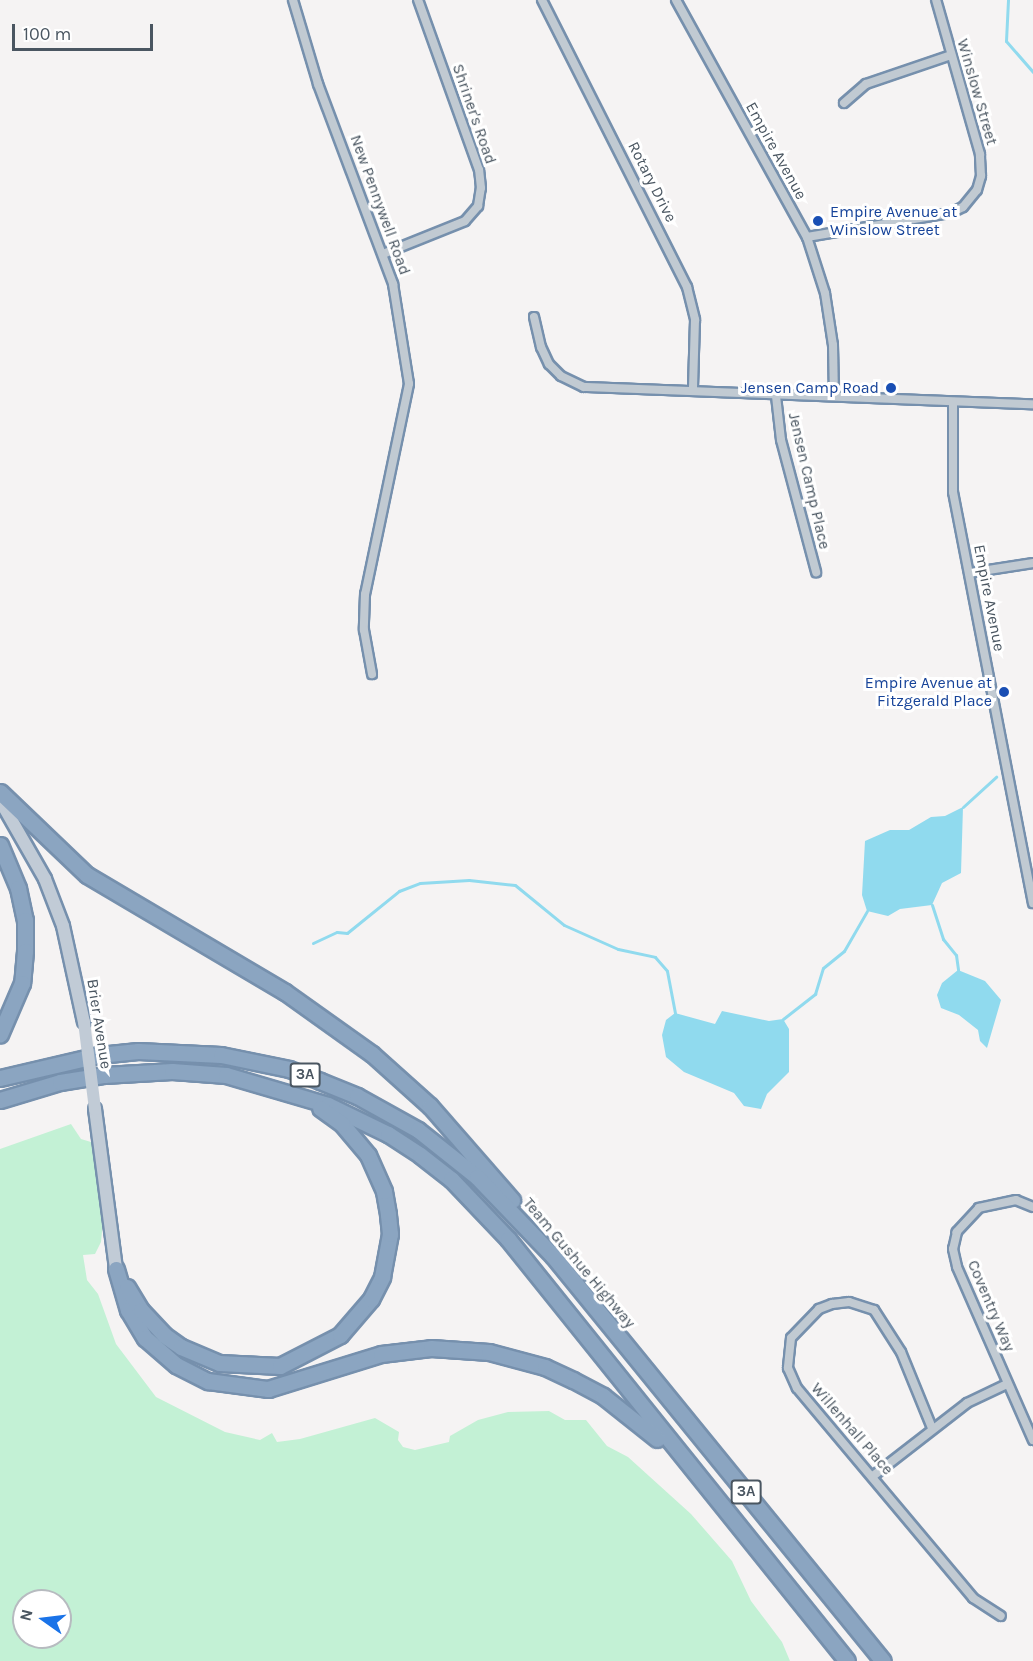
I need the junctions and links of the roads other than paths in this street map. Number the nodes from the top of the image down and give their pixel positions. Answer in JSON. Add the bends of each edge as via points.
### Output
{"nodes":[{"id":1,"x":293,"y":0,"type":"edge"},
{"id":2,"x":417,"y":0,"type":"edge"},
{"id":3,"x":542,"y":0,"type":"edge"},
{"id":4,"x":676,"y":0,"type":"edge"},
{"id":5,"x":936,"y":0,"type":"edge"},
{"id":6,"x":951,"y":55,"type":"junction"},
{"id":7,"x":844,"y":103,"type":"dead end"},
{"id":8,"x":807,"y":237,"type":"junction"},
{"id":9,"x":383,"y":254,"type":"junction"},
{"id":10,"x":534,"y":317,"type":"dead end"},
{"id":11,"x":693,"y":389,"type":"junction"},
{"id":12,"x":776,"y":396,"type":"junction"},
{"id":13,"x":834,"y":396,"type":"junction"},
{"id":14,"x":953,"y":403,"type":"junction"},
{"id":15,"x":1033,"y":404,"type":"edge"},
{"id":16,"x":1033,"y":563,"type":"edge"},
{"id":17,"x":816,"y":572,"type":"dead end"},
{"id":18,"x":969,"y":573,"type":"junction"},
{"id":19,"x":372,"y":674,"type":"dead end"},
{"id":20,"x":0,"y":792,"type":"edge"},
{"id":21,"x":0,"y":800,"type":"edge"},
{"id":22,"x":0,"y":845,"type":"edge"},
{"id":23,"x":1033,"y":903,"type":"edge"},
{"id":24,"x":0,"y":1034,"type":"edge"},
{"id":25,"x":0,"y":1078,"type":"edge"},
{"id":26,"x":298,"y":1095,"type":"junction"},
{"id":27,"x":0,"y":1100,"type":"edge"},
{"id":28,"x":1033,"y":1207,"type":"edge"},
{"id":29,"x":553,"y":1256,"type":"junction"},
{"id":30,"x":116,"y":1269,"type":"junction"},
{"id":31,"x":1007,"y":1383,"type":"junction"},
{"id":32,"x":932,"y":1428,"type":"junction"},
{"id":33,"x":1033,"y":1440,"type":"edge"},
{"id":34,"x":688,"y":1467,"type":"junction"},
{"id":35,"x":873,"y":1476,"type":"junction"},
{"id":36,"x":1001,"y":1616,"type":"dead end"},
{"id":37,"x":848,"y":1661,"type":"edge"},
{"id":38,"x":883,"y":1661,"type":"edge"}],
"edges":[{"from":1,"to":9,"type":"street","name":"New Pennywell Road","via":[[318,84]]},
{"from":2,"to":9,"type":"street","name":"Shriner's Road","via":[[479,170],[482,188],[478,206],[465,221]]},
{"from":3,"to":11,"type":"street","name":"Rotary Drive","via":[[687,286],[694,320]]},
{"from":4,"to":8,"type":"street","name":"Empire Avenue"},
{"from":5,"to":6,"type":"street","name":"Winslow Street"},
{"from":6,"to":7,"type":"street","via":[[866,84]]},
{"from":6,"to":8,"type":"street","name":"Winslow Street","via":[[980,154],[981,176],[973,196],[963,207],[945,215]]},
{"from":8,"to":13,"type":"street","name":"Empire Avenue","via":[[828,312]]},
{"from":9,"to":19,"type":"street","name":"New Pennywell Road","via":[[393,284],[409,384],[365,594],[364,630]]},
{"from":10,"to":11,"type":"street","via":[[549,364],[572,383],[601,388]]},
{"from":11,"to":12,"type":"street"},
{"from":12,"to":13,"type":"street"},
{"from":12,"to":17,"type":"street","name":"Jensen Camp Place","via":[[781,440]]},
{"from":13,"to":14,"type":"street"},
{"from":14,"to":15,"type":"street"},
{"from":14,"to":18,"type":"street","name":"Empire Avenue","via":[[953,492]]},
{"from":16,"to":18,"type":"street"},
{"from":18,"to":23,"type":"street","name":"Empire Avenue"},
{"from":20,"to":29,"type":"highway","via":[[87,875],[285,992],[400,1077],[472,1151]]},
{"from":21,"to":30,"type":"main road","name":"Brier Avenue","bridge":true,"via":[[45,879],[63,926],[84,1022]]},
{"from":22,"to":24,"type":"highway","via":[[18,888],[25,920],[22,983]]},
{"from":25,"to":29,"type":"highway","name":"Team Gushue Highway","number":"3A","via":[[68,1060],[138,1051],[221,1055],[289,1069],[357,1096],[418,1130],[477,1177]]},
{"from":26,"to":27,"type":"highway","number":"3A","via":[[226,1076],[162,1071],[60,1082]]},
{"from":26,"to":30,"type":"highway","via":[[342,1124],[368,1155],[384,1191],[390,1234],[382,1276],[371,1299],[340,1335],[280,1365],[219,1363],[189,1352],[164,1335],[141,1310]]},
{"from":26,"to":34,"type":"highway","number":"3A","via":[[388,1134],[451,1179],[508,1239]]},
{"from":28,"to":31,"type":"street","name":"Coventry Way","via":[[1016,1200],[979,1208],[957,1232],[953,1249],[957,1267]]},
{"from":29,"to":38,"type":"highway","name":"Team Gushue Highway","number":"3A"},
{"from":30,"to":34,"type":"highway","via":[[128,1310],[145,1338],[176,1365],[208,1381],[268,1389],[381,1354],[431,1348],[489,1352],[545,1367],[603,1396]]},
{"from":31,"to":32,"type":"street","via":[[967,1403]]},
{"from":31,"to":33,"type":"street","name":"Coventry Way"},
{"from":32,"to":35,"type":"street"},
{"from":32,"to":35,"type":"street","name":"Willenhall Place","via":[[901,1352],[879,1316],[861,1304],[849,1302],[819,1309],[791,1338],[788,1368],[797,1388]]},
{"from":34,"to":37,"type":"highway","number":"3A"},
{"from":35,"to":36,"type":"street","name":"Willenhall Place","via":[[973,1598]]}]}
